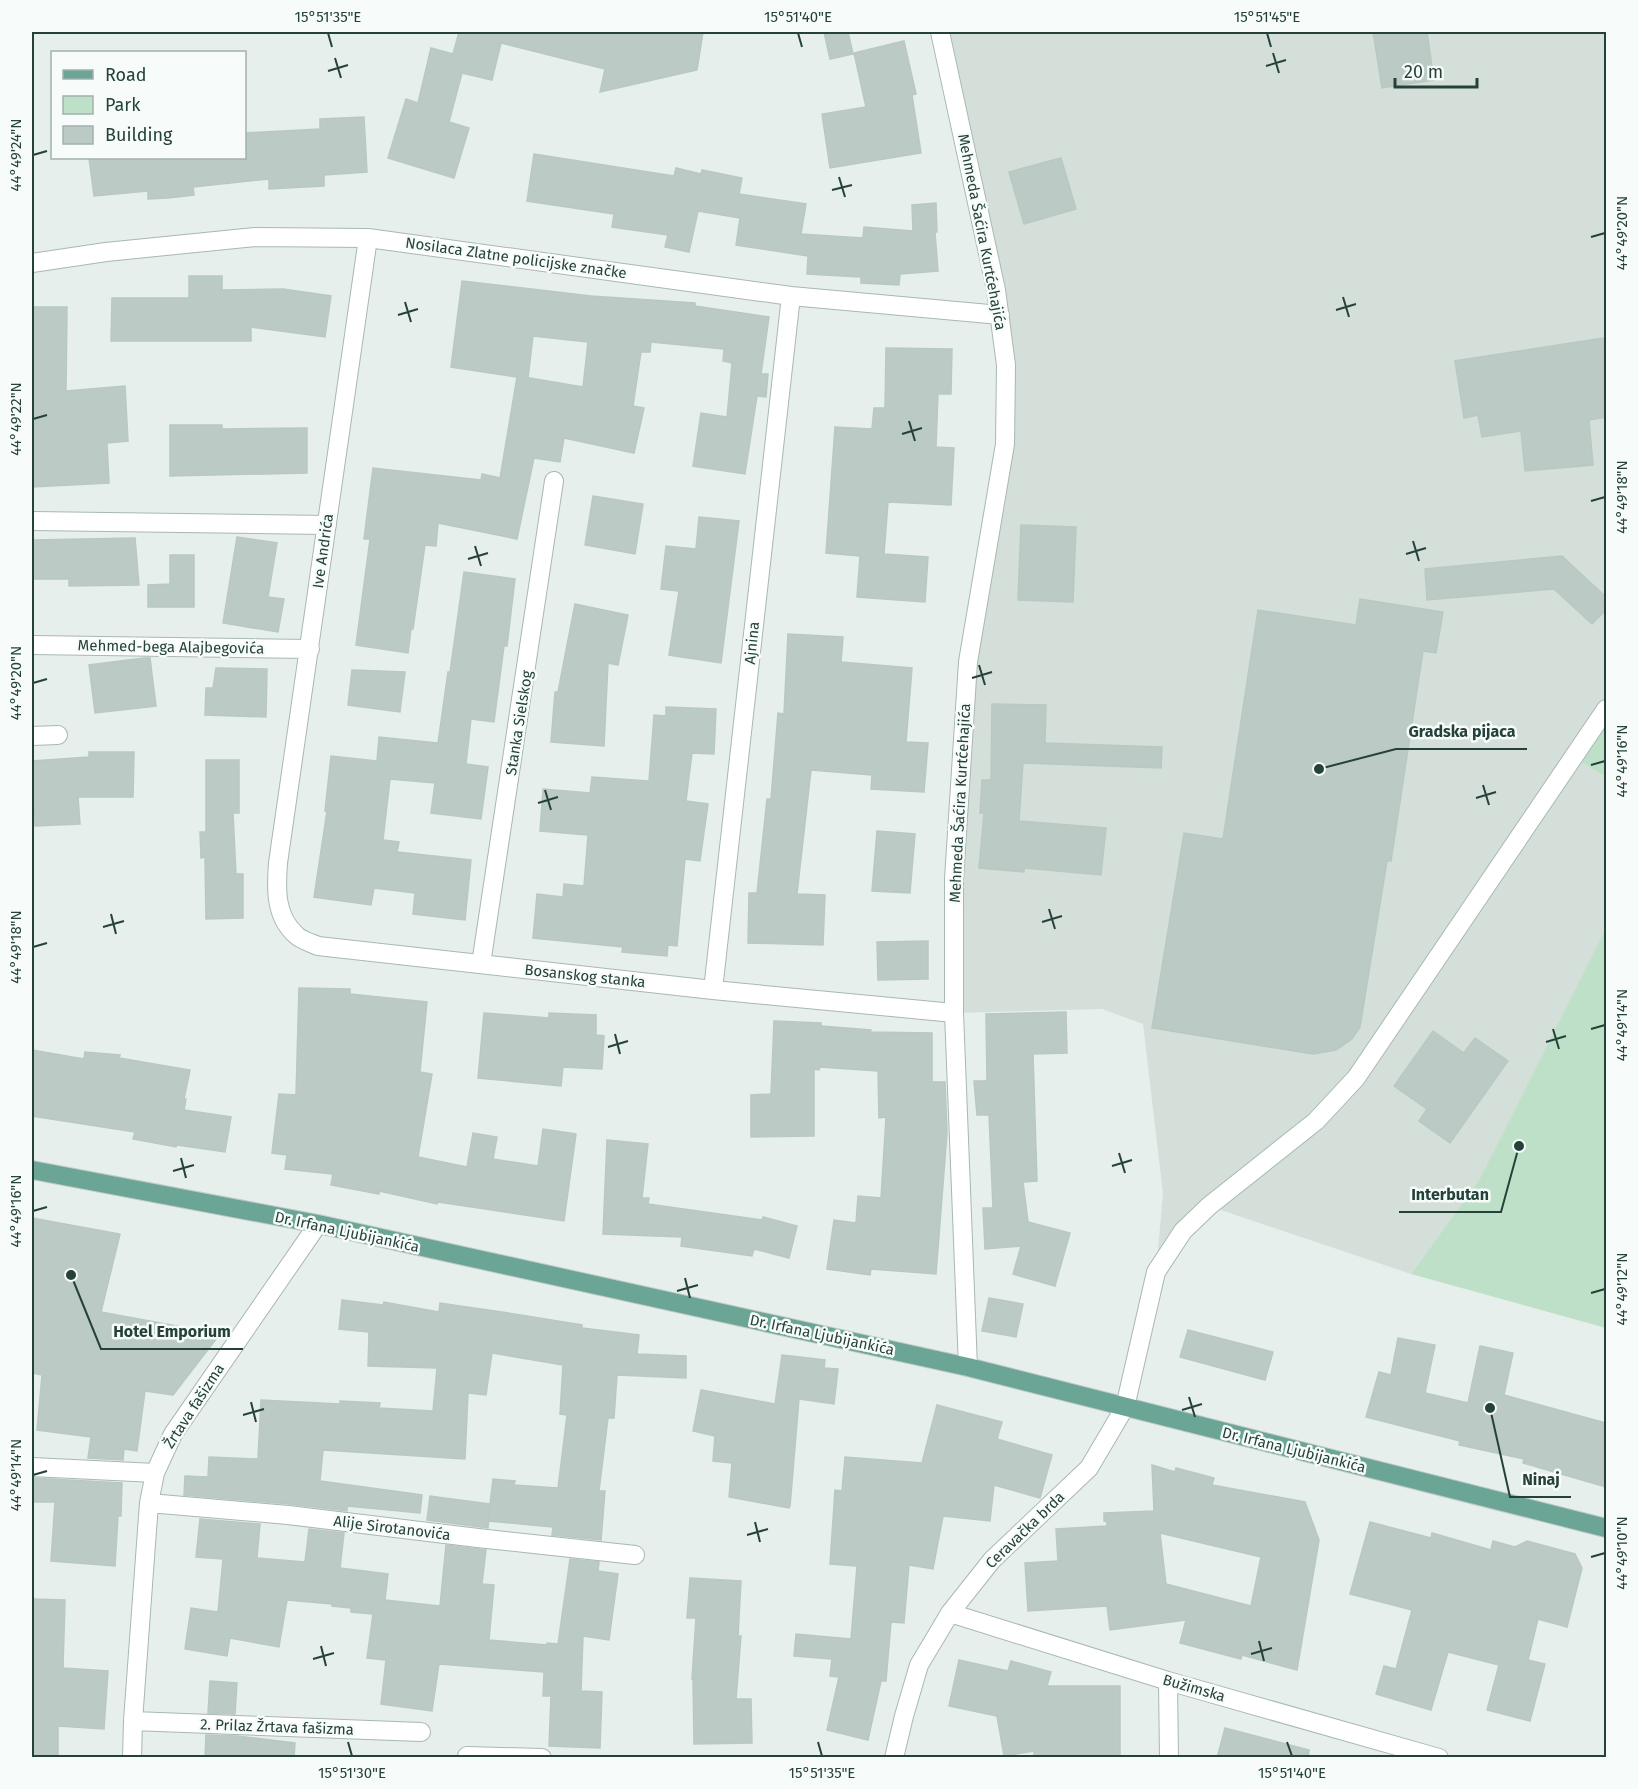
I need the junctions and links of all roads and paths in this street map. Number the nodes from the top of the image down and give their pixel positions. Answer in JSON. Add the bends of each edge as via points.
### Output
{"nodes":[{"id":1,"x":939,"y":32,"type":"edge"},
{"id":2,"x":368,"y":238,"type":"junction"},
{"id":3,"x":32,"y":263,"type":"edge"},
{"id":4,"x":791,"y":296,"type":"junction"},
{"id":5,"x":1000,"y":315,"type":"junction"},
{"id":6,"x":554,"y":481,"type":"dead end"},
{"id":7,"x":32,"y":521,"type":"edge"},
{"id":8,"x":327,"y":525,"type":"junction"},
{"id":9,"x":32,"y":645,"type":"edge"},
{"id":10,"x":310,"y":649,"type":"junction"},
{"id":11,"x":1606,"y":710,"type":"edge"},
{"id":12,"x":58,"y":735,"type":"dead end"},
{"id":13,"x":32,"y":736,"type":"edge"},
{"id":14,"x":278,"y":863,"type":"joint"},
{"id":15,"x":481,"y":964,"type":"junction"},
{"id":16,"x":713,"y":990,"type":"junction"},
{"id":17,"x":954,"y":1013,"type":"junction"},
{"id":18,"x":32,"y":1170,"type":"edge"},
{"id":19,"x":318,"y":1224,"type":"junction"},
{"id":20,"x":968,"y":1367,"type":"junction"},
{"id":21,"x":1125,"y":1407,"type":"junction"},
{"id":22,"x":32,"y":1467,"type":"edge"},
{"id":23,"x":155,"y":1473,"type":"junction"},
{"id":24,"x":149,"y":1503,"type":"junction"},
{"id":25,"x":1606,"y":1528,"type":"edge"},
{"id":26,"x":635,"y":1555,"type":"dead end"},
{"id":27,"x":951,"y":1613,"type":"junction"},
{"id":28,"x":1168,"y":1681,"type":"junction"},
{"id":29,"x":133,"y":1721,"type":"junction"},
{"id":30,"x":421,"y":1732,"type":"dead end"},
{"id":31,"x":467,"y":1756,"type":"dead end"},
{"id":32,"x":132,"y":1758,"type":"edge"},
{"id":33,"x":542,"y":1758,"type":"edge"},
{"id":34,"x":894,"y":1758,"type":"edge"},
{"id":35,"x":1169,"y":1758,"type":"edge"},
{"id":36,"x":1439,"y":1758,"type":"edge"}],
"edges":[{"from":1,"to":5,"type":"street","name":"Mehmeda Šaćira Kurtćehajića"},
{"from":2,"to":3,"type":"street","name":"Nosilaca Zlatne policijske značke","via":[[255,237]]},
{"from":2,"to":4,"type":"street","name":"Nosilaca Zlatne policijske značke"},
{"from":2,"to":8,"type":"street","name":"Ive Andrića"},
{"from":4,"to":5,"type":"street","name":"Nosilaca Zlatne policijske značke"},
{"from":4,"to":16,"type":"street","name":"Ajnina"},
{"from":5,"to":17,"type":"street","name":"Mehmeda Šaćira Kurtćehajića","via":[[1006,365],[1005,444],[968,662],[954,879]]},
{"from":6,"to":15,"type":"street","name":"Stanka Sielskog"},
{"from":7,"to":8,"type":"street"},
{"from":8,"to":10,"type":"street","name":"Ive Andrića"},
{"from":9,"to":10,"type":"street","name":"Mehmed-bega Alajbegovića"},
{"from":10,"to":14,"type":"street","name":"Ive Andrića"},
{"from":11,"to":21,"type":"street","name":"Ceravačka brda","via":[[1356,1078],[1316,1120],[1209,1206],[1183,1232],[1156,1272]]},
{"from":12,"to":13,"type":"street"},
{"from":14,"to":15,"type":"street","name":"Bosanskog stanka","via":[[276,894],[282,918],[297,936],[318,946]]},
{"from":15,"to":16,"type":"street","name":"Bosanskog stanka"},
{"from":16,"to":17,"type":"street","name":"Bosanskog stanka"},
{"from":17,"to":20,"type":"street","name":"Mehmeda Šaćira Kurtćehajića"},
{"from":18,"to":19,"type":"main road","name":"Dr. Irfana Ljubijankića"},
{"from":19,"to":20,"type":"main road","name":"Dr. Irfana Ljubijankića"},
{"from":19,"to":23,"type":"street","name":"Žrtava fašizma","via":[[173,1434]]},
{"from":20,"to":21,"type":"main road","name":"Dr. Irfana Ljubijankića"},
{"from":21,"to":25,"type":"main road","name":"Dr. Irfana Ljubijankića"},
{"from":21,"to":27,"type":"street","name":"Ceravačka brda","via":[[1089,1468],[992,1560]]},
{"from":22,"to":23,"type":"street"},
{"from":23,"to":24,"type":"street","name":"Žrtava fašizma"},
{"from":24,"to":26,"type":"street","name":"Alije Sirotanovića"},
{"from":24,"to":29,"type":"street","name":"Žrtava fašizma"},
{"from":27,"to":28,"type":"street","name":"Bužimska"},
{"from":27,"to":34,"type":"street","name":"Ceravačka brda","via":[[919,1665]]},
{"from":28,"to":35,"type":"street"},
{"from":28,"to":36,"type":"street","name":"Bužimska"},
{"from":29,"to":30,"type":"street","name":"2. Prilaz Žrtava fašizma"},
{"from":29,"to":32,"type":"street","name":"Žrtava fašizma"},
{"from":31,"to":33,"type":"street"}]}
